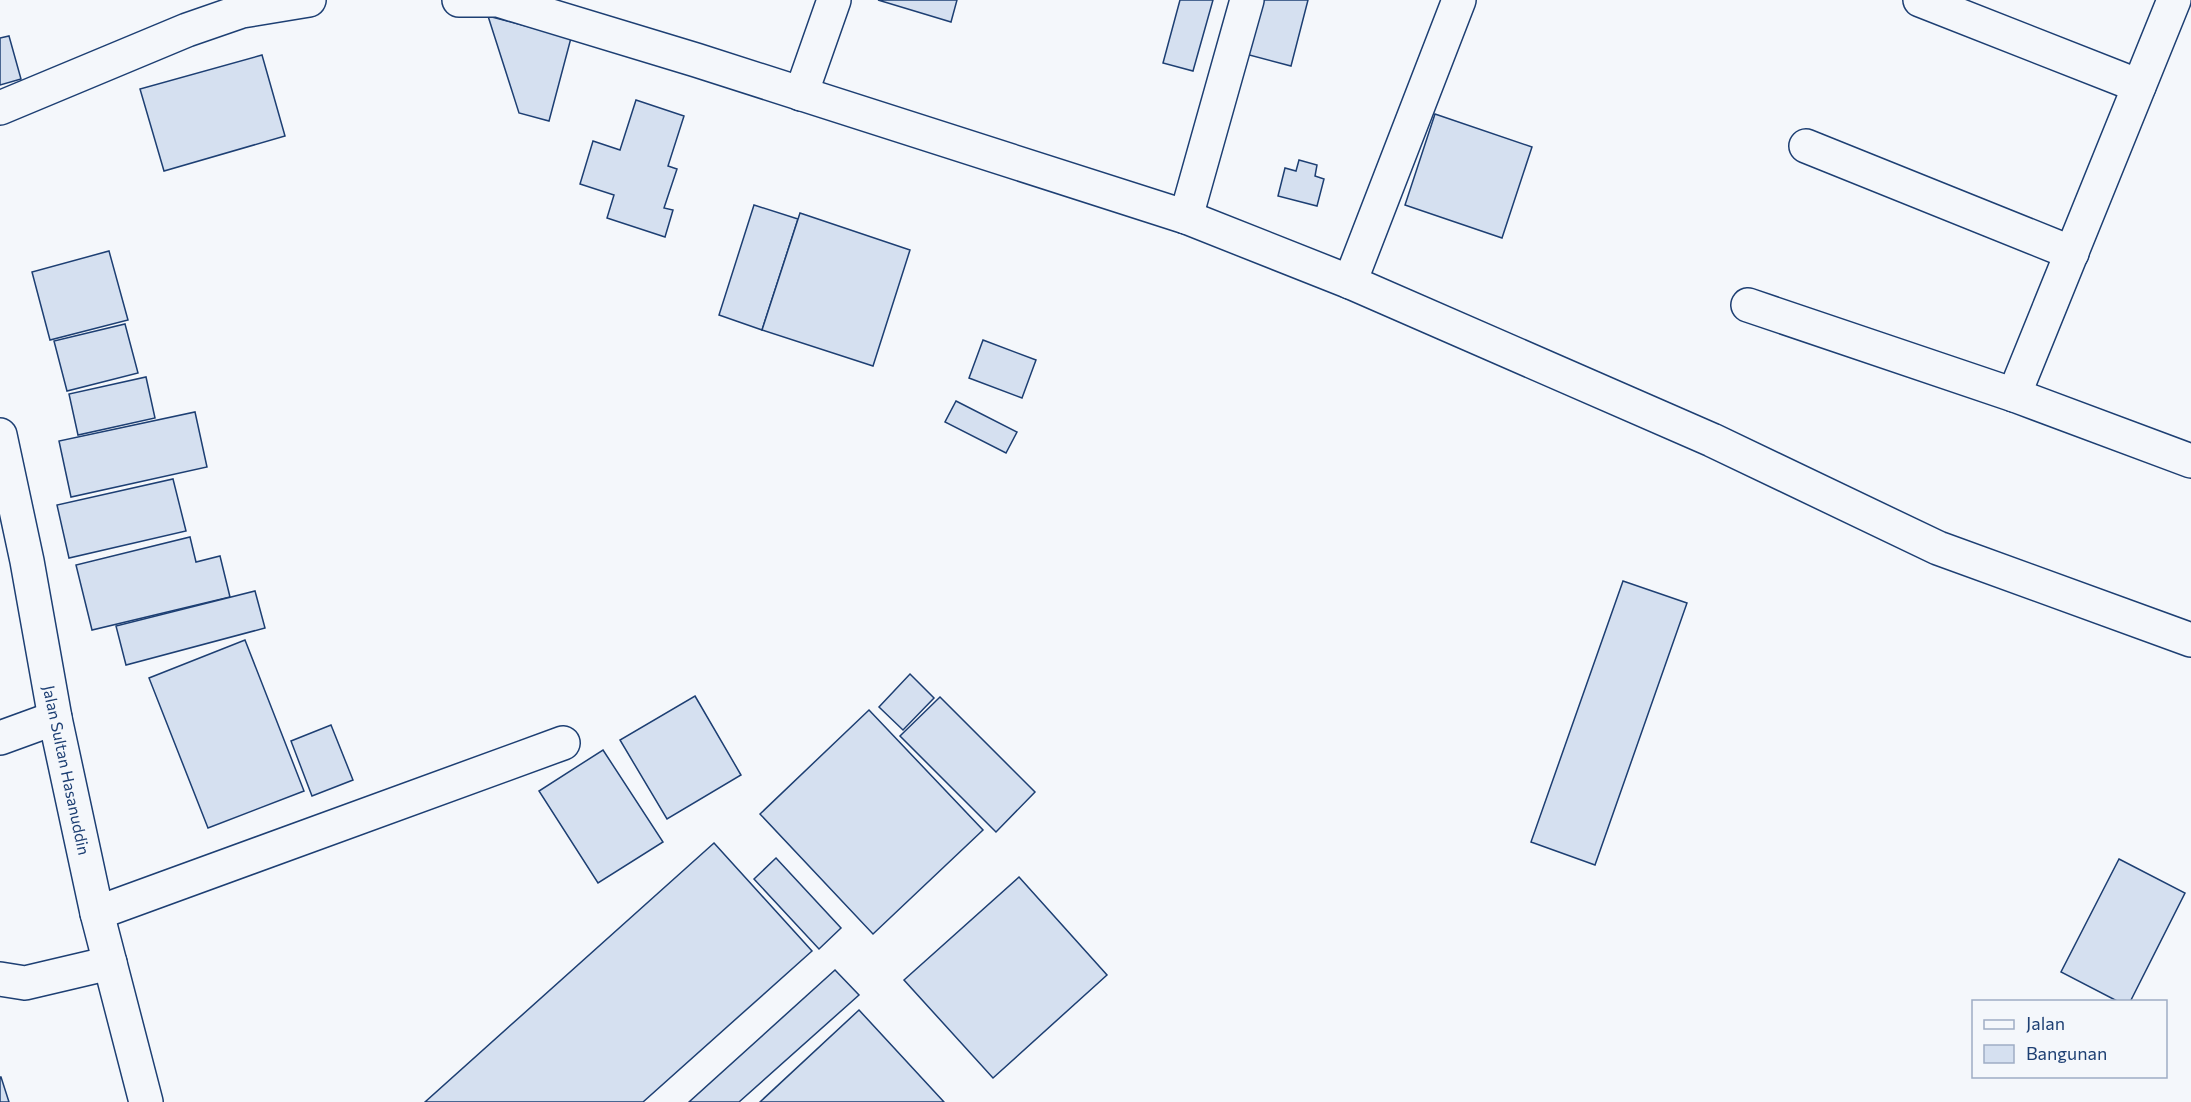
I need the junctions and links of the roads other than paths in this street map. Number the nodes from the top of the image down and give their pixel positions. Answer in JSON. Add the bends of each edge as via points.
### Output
{"nodes":[{"id":1,"x":309,"y":0,"type":"edge"},
{"id":2,"x":459,"y":0,"type":"edge"},
{"id":3,"x":498,"y":0,"type":"edge"},
{"id":4,"x":834,"y":0,"type":"edge"},
{"id":5,"x":1247,"y":0,"type":"edge"},
{"id":6,"x":1459,"y":0,"type":"edge"},
{"id":7,"x":1920,"y":0,"type":"edge"},
{"id":8,"x":2174,"y":0,"type":"edge"},
{"id":9,"x":2139,"y":86,"type":"junction"},
{"id":10,"x":801,"y":94,"type":"junction"},
{"id":11,"x":0,"y":108,"type":"edge"},
{"id":12,"x":1806,"y":146,"type":"dead end"},
{"id":13,"x":1186,"y":218,"type":"junction"},
{"id":14,"x":2072,"y":253,"type":"junction"},
{"id":15,"x":1350,"y":282,"type":"junction"},
{"id":16,"x":1748,"y":305,"type":"dead end"},
{"id":17,"x":2014,"y":395,"type":"junction"},
{"id":18,"x":0,"y":435,"type":"edge"},
{"id":19,"x":2189,"y":454,"type":"edge"},
{"id":20,"x":2191,"y":640,"type":"edge"},
{"id":21,"x":55,"y":718,"type":"junction"},
{"id":22,"x":0,"y":738,"type":"edge"},
{"id":23,"x":563,"y":743,"type":"dead end"},
{"id":24,"x":98,"y":914,"type":"junction"},
{"id":25,"x":110,"y":963,"type":"junction"},
{"id":26,"x":0,"y":979,"type":"edge"},
{"id":27,"x":146,"y":1102,"type":"edge"}],
"edges":[{"from":1,"to":11,"type":"street","via":[[242,10]]},
{"from":2,"to":3,"type":"street"},
{"from":3,"to":10,"type":"street"},
{"from":4,"to":10,"type":"street"},
{"from":5,"to":13,"type":"street"},
{"from":6,"to":15,"type":"street"},
{"from":7,"to":9,"type":"street"},
{"from":8,"to":9,"type":"street"},
{"from":9,"to":14,"type":"street"},
{"from":10,"to":13,"type":"street"},
{"from":12,"to":14,"type":"street"},
{"from":13,"to":15,"type":"street"},
{"from":14,"to":17,"type":"street"},
{"from":15,"to":20,"type":"street","via":[[1712,440],[1938,548]]},
{"from":16,"to":17,"type":"street"},
{"from":17,"to":19,"type":"street"},
{"from":18,"to":21,"type":"street","name":"Jalan Sultan Hasanuddin"},
{"from":21,"to":22,"type":"street"},
{"from":21,"to":24,"type":"street","name":"Jalan Sultan Hasanuddin"},
{"from":23,"to":24,"type":"street"},
{"from":24,"to":25,"type":"street","name":"Jalan Sultan Hasanuddin"},
{"from":25,"to":26,"type":"street","via":[[25,983]]},
{"from":25,"to":27,"type":"street","name":"Jalan Sultan Hasanuddin"}]}
